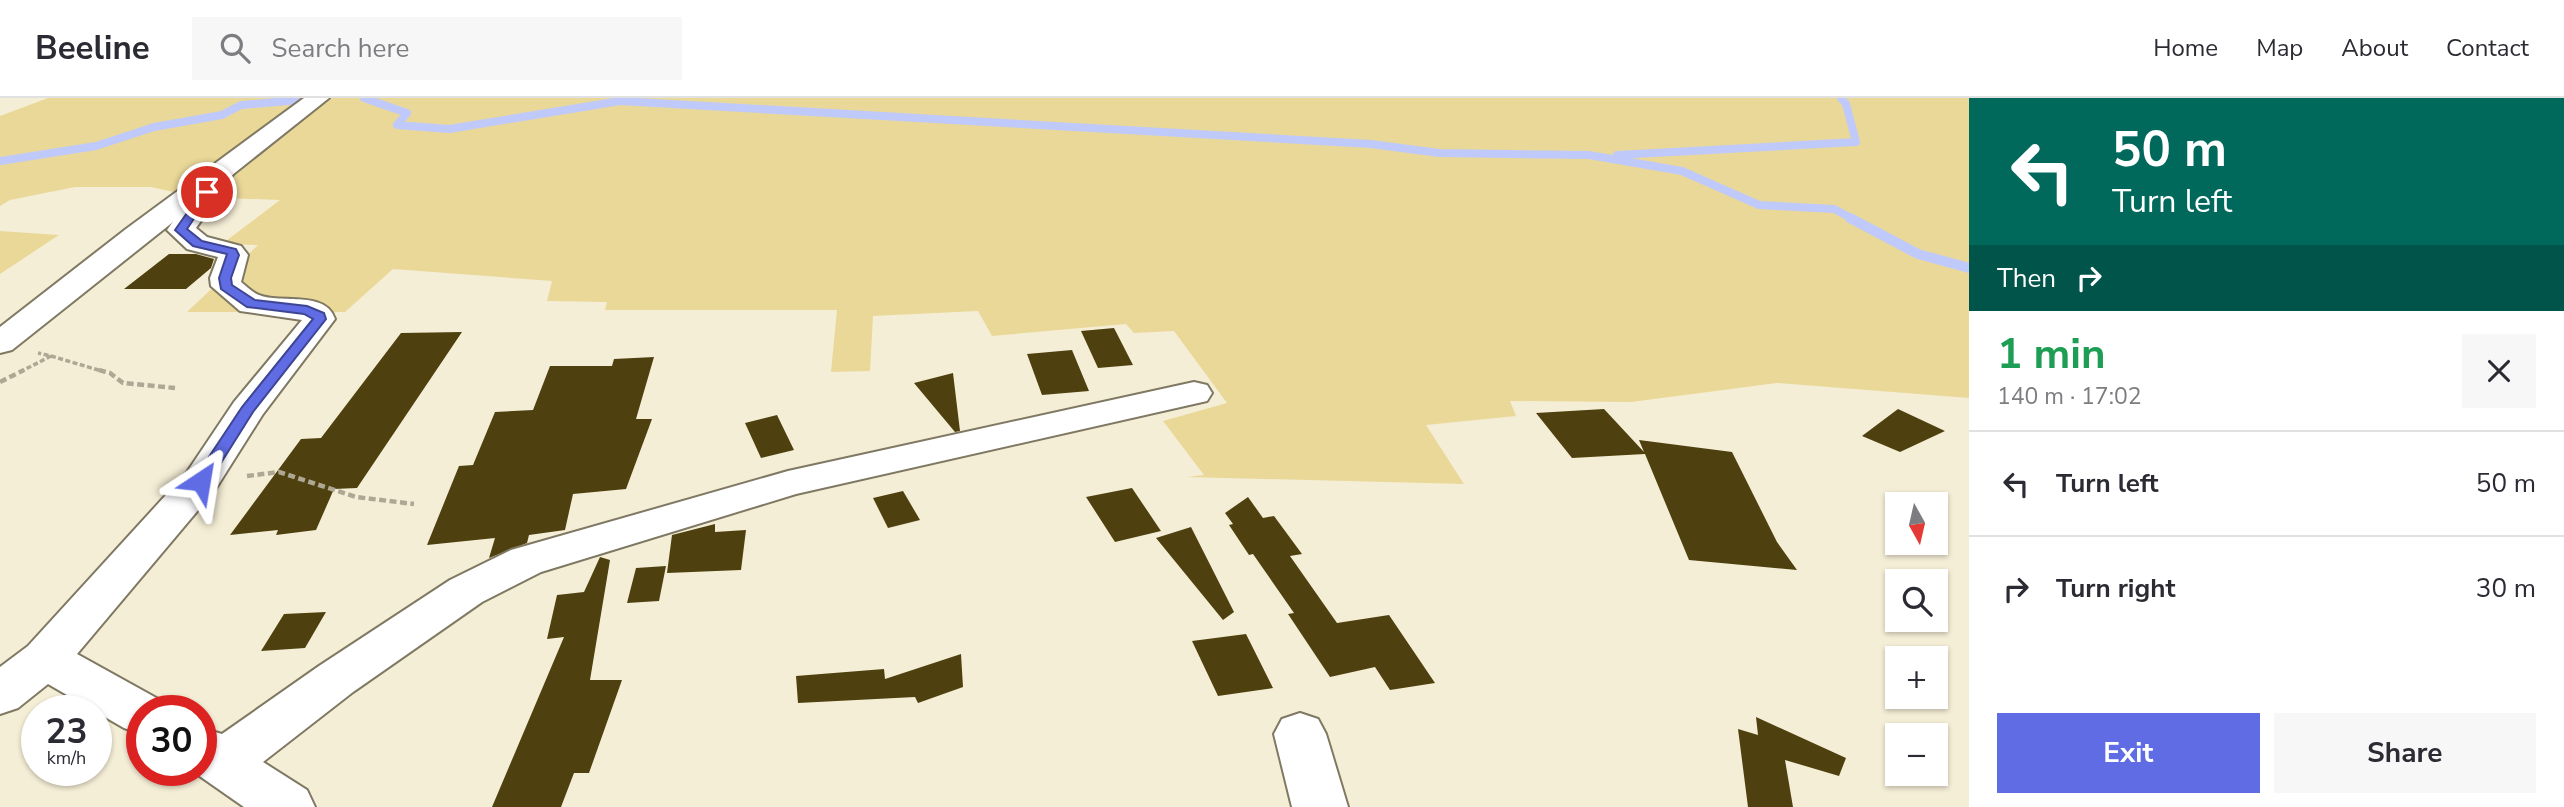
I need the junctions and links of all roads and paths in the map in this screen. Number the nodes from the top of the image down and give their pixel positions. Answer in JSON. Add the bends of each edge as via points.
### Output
{"nodes":[{"id":1,"x":314,"y":101,"type":"edge"},
{"id":2,"x":220,"y":174,"type":"junction"},
{"id":3,"x":0,"y":343,"type":"edge"},
{"id":4,"x":51,"y":356,"type":"dead end"},
{"id":5,"x":175,"y":388,"type":"dead end"},
{"id":6,"x":1194,"y":393,"type":"dead end"},
{"id":7,"x":201,"y":481,"type":"junction"},
{"id":8,"x":414,"y":503,"type":"dead end"},
{"id":9,"x":45,"y":659,"type":"junction"},
{"id":10,"x":0,"y":694,"type":"edge"},
{"id":11,"x":126,"y":705,"type":"edge"},
{"id":12,"x":1300,"y":734,"type":"dead end"},
{"id":13,"x":217,"y":753,"type":"edge"},
{"id":14,"x":217,"y":758,"type":"edge"},
{"id":15,"x":287,"y":807,"type":"edge"},
{"id":16,"x":1321,"y":807,"type":"edge"}],
"edges":[{"from":1,"to":2,"type":"street"},
{"from":2,"to":3,"type":"street"},
{"from":2,"to":7,"type":"street","via":[[181,230],[197,243],[232,252],[226,286],[247,302],[307,310],[319,319],[247,410]]},
{"from":4,"to":5,"type":"path","via":[[110,373],[123,383]]},
{"from":6,"to":13,"type":"street","via":[[789,483],[526,561],[466,591]]},
{"from":7,"to":8,"type":"path","via":[[279,472],[356,497]]},
{"from":7,"to":9,"type":"street"},
{"from":9,"to":10,"type":"street"},
{"from":9,"to":11,"type":"street"},
{"from":12,"to":16,"type":"street"},
{"from":14,"to":15,"type":"street"}]}
